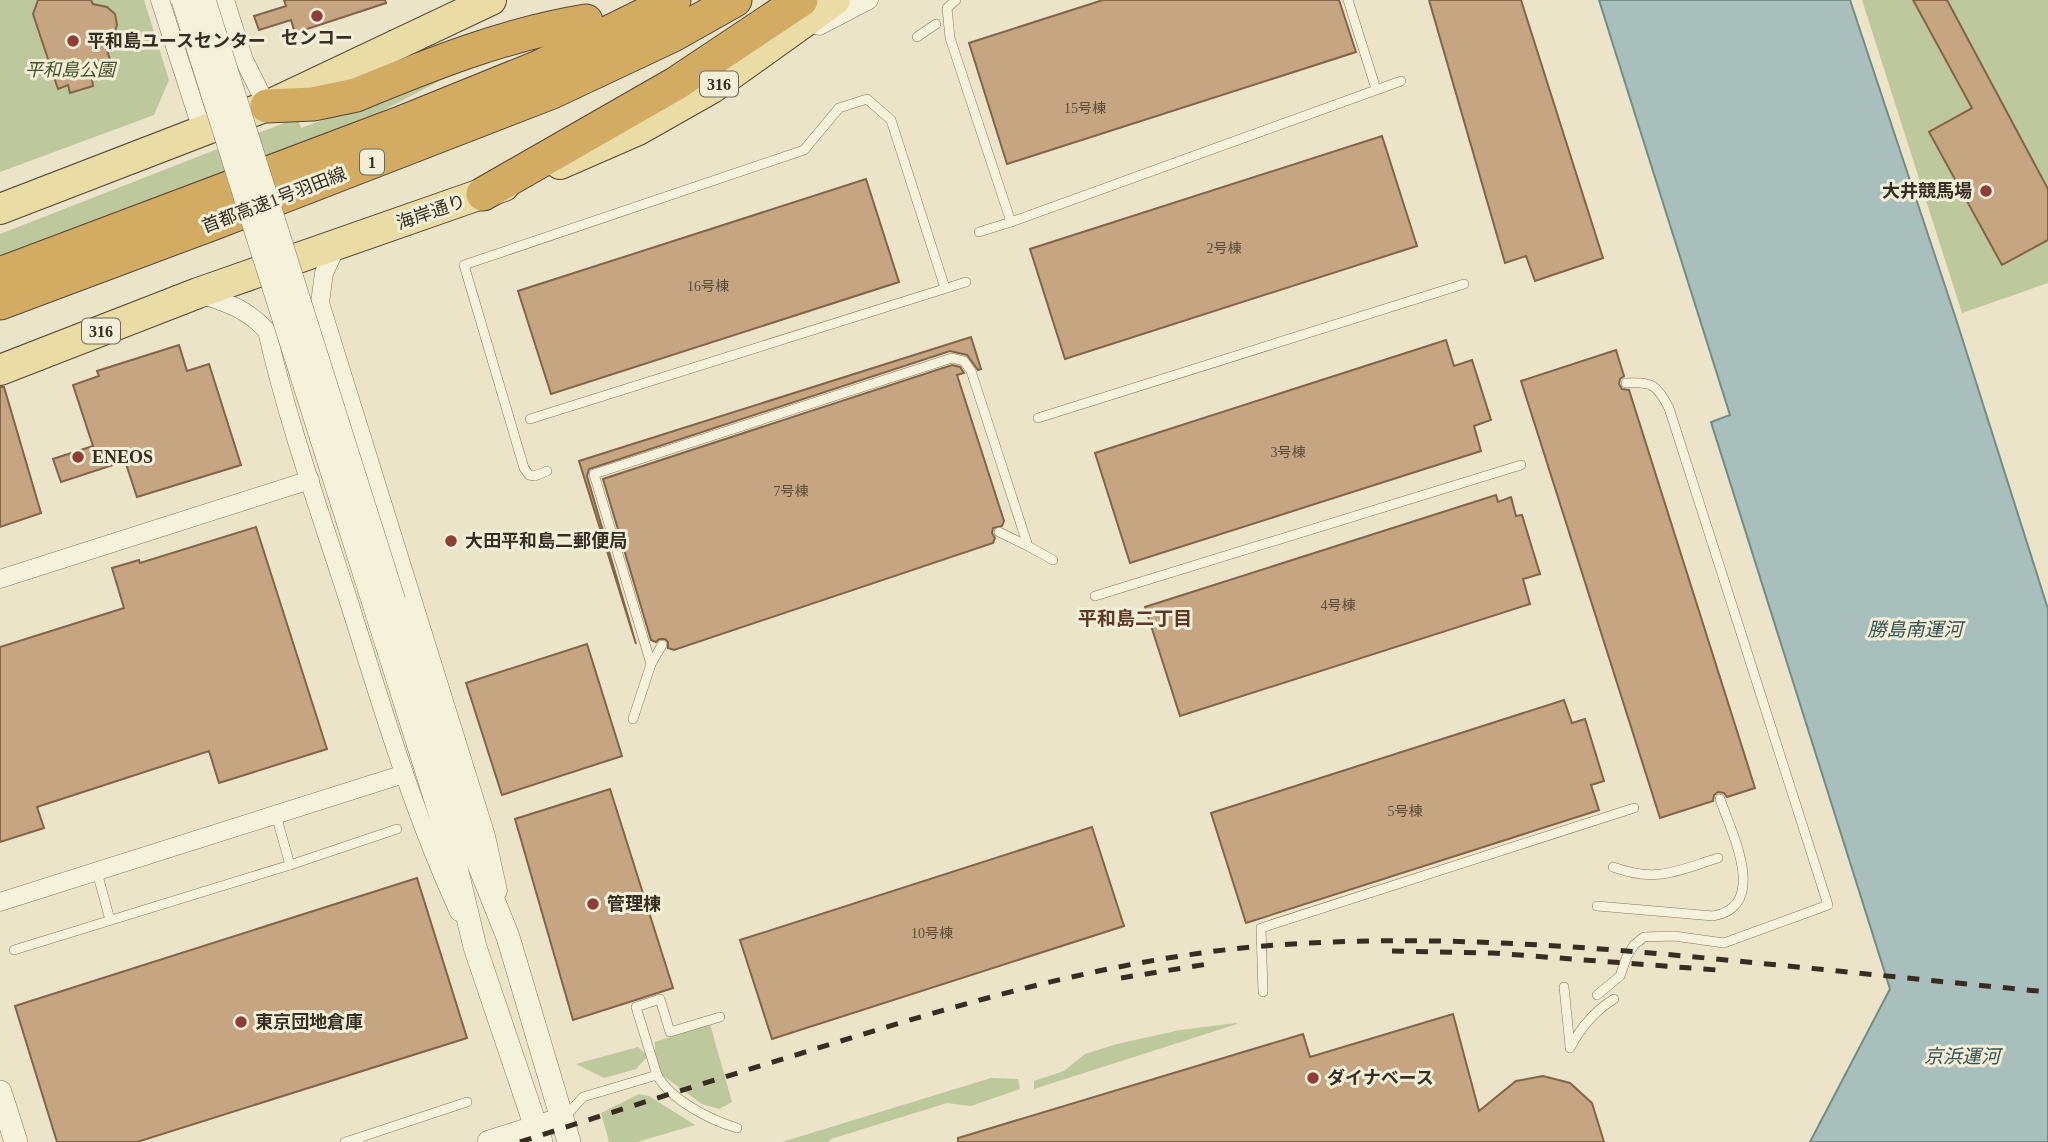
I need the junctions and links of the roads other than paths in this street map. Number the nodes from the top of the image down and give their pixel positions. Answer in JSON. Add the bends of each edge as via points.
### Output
{"nodes":[{"id":1,"x":160,"y":0,"type":"edge"},
{"id":2,"x":183,"y":0,"type":"edge"},
{"id":3,"x":204,"y":0,"type":"edge"},
{"id":4,"x":225,"y":0,"type":"edge"},
{"id":5,"x":491,"y":0,"type":"edge"},
{"id":6,"x":625,"y":0,"type":"edge"},
{"id":7,"x":674,"y":0,"type":"edge"},
{"id":8,"x":735,"y":0,"type":"edge"},
{"id":9,"x":801,"y":0,"type":"edge"},
{"id":10,"x":835,"y":0,"type":"edge"},
{"id":11,"x":869,"y":0,"type":"edge"},
{"id":12,"x":956,"y":0,"type":"edge"},
{"id":13,"x":1348,"y":0,"type":"edge"},
{"id":14,"x":462,"y":7,"type":"edge"},
{"id":15,"x":586,"y":21,"type":"junction"},
{"id":16,"x":936,"y":24,"type":"dead end"},
{"id":17,"x":917,"y":37,"type":"dead end"},
{"id":18,"x":762,"y":54,"type":"junction"},
{"id":19,"x":1401,"y":80,"type":"dead end"},
{"id":20,"x":1376,"y":89,"type":"junction"},
{"id":21,"x":267,"y":106,"type":"junction"},
{"id":22,"x":398,"y":124,"type":"junction"},
{"id":23,"x":202,"y":130,"type":"junction"},
{"id":24,"x":60,"y":184,"type":"junction"},
{"id":25,"x":483,"y":194,"type":"junction"},
{"id":26,"x":0,"y":201,"type":"edge"},
{"id":27,"x":0,"y":209,"type":"edge"},
{"id":28,"x":1011,"y":222,"type":"junction"},
{"id":29,"x":979,"y":232,"type":"dead end"},
{"id":30,"x":337,"y":245,"type":"junction"},
{"id":31,"x":0,"y":274,"type":"edge"},
{"id":32,"x":966,"y":282,"type":"dead end"},
{"id":33,"x":1464,"y":284,"type":"dead end"},
{"id":34,"x":945,"y":288,"type":"junction"},
{"id":35,"x":198,"y":293,"type":"junction"},
{"id":36,"x":0,"y":303,"type":"edge"},
{"id":37,"x":1,"y":370,"type":"edge"},
{"id":38,"x":1626,"y":383,"type":"dead end"},
{"id":39,"x":1038,"y":418,"type":"dead end"},
{"id":40,"x":530,"y":419,"type":"dead end"},
{"id":41,"x":1521,"y":465,"type":"dead end"},
{"id":42,"x":547,"y":471,"type":"dead end"},
{"id":43,"x":310,"y":480,"type":"junction"},
{"id":44,"x":999,"y":532,"type":"dead end"},
{"id":45,"x":1028,"y":546,"type":"junction"},
{"id":46,"x":1053,"y":560,"type":"dead end"},
{"id":47,"x":0,"y":579,"type":"edge"},
{"id":48,"x":1095,"y":596,"type":"dead end"},
{"id":49,"x":385,"y":604,"type":"junction"},
{"id":50,"x":662,"y":645,"type":"dead end"},
{"id":51,"x":651,"y":664,"type":"junction"},
{"id":52,"x":633,"y":719,"type":"dead end"},
{"id":53,"x":404,"y":774,"type":"junction"},
{"id":54,"x":1720,"y":799,"type":"dead end"},
{"id":55,"x":1634,"y":808,"type":"dead end"},
{"id":56,"x":276,"y":815,"type":"junction"},
{"id":57,"x":397,"y":829,"type":"dead end"},
{"id":58,"x":1718,"y":858,"type":"dead end"},
{"id":59,"x":290,"y":865,"type":"junction"},
{"id":60,"x":1613,"y":867,"type":"dead end"},
{"id":61,"x":97,"y":872,"type":"junction"},
{"id":62,"x":0,"y":902,"type":"edge"},
{"id":63,"x":1597,"y":906,"type":"dead end"},
{"id":64,"x":110,"y":920,"type":"junction"},
{"id":65,"x":508,"y":937,"type":"junction"},
{"id":66,"x":475,"y":947,"type":"junction"},
{"id":67,"x":14,"y":950,"type":"dead end"},
{"id":68,"x":1564,"y":987,"type":"dead end"},
{"id":69,"x":1263,"y":992,"type":"dead end"},
{"id":70,"x":1597,"y":995,"type":"dead end"},
{"id":71,"x":1614,"y":999,"type":"dead end"},
{"id":72,"x":720,"y":1017,"type":"dead end"},
{"id":73,"x":657,"y":1075,"type":"junction"},
{"id":74,"x":0,"y":1092,"type":"edge"},
{"id":75,"x":467,"y":1102,"type":"dead end"},
{"id":76,"x":562,"y":1120,"type":"junction"},
{"id":77,"x":737,"y":1128,"type":"dead end"},
{"id":78,"x":538,"y":1135,"type":"edge"},
{"id":79,"x":358,"y":1140,"type":"edge"},
{"id":80,"x":16,"y":1142,"type":"edge"},
{"id":81,"x":345,"y":1142,"type":"edge"},
{"id":82,"x":489,"y":1142,"type":"edge"},
{"id":83,"x":569,"y":1142,"type":"edge"}],
"edges":[{"from":1,"to":23,"type":"street"},
{"from":2,"to":49,"type":"street","bridge":true},
{"from":3,"to":49,"type":"street","bridge":true},
{"from":4,"to":21,"type":"street","via":[[244,60]]},
{"from":5,"to":14,"type":"main road"},
{"from":6,"to":15,"type":"highway"},
{"from":7,"to":22,"type":"highway","name":"首都高速1号羽田線","number":"1","via":[[539,67]]},
{"from":8,"to":36,"type":"highway","name":"首都高速1号羽田線","number":"1","via":[[552,92]]},
{"from":9,"to":25,"type":"highway","via":[[675,84]]},
{"from":10,"to":18,"type":"main road","name":"海岸通り","number":"316"},
{"from":11,"to":18,"type":"street"},
{"from":12,"to":28,"type":"lane","via":[[947,8],[950,37]]},
{"from":13,"to":20,"type":"lane"},
{"from":14,"to":21,"type":"main road"},
{"from":15,"to":21,"type":"highway","via":[[492,42],[335,100]]},
{"from":15,"to":22,"type":"highway"},
{"from":16,"to":17,"type":"lane"},
{"from":18,"to":25,"type":"main road","name":"海岸通り","number":"316","via":[[638,130]]},
{"from":19,"to":20,"type":"lane"},
{"from":20,"to":28,"type":"lane"},
{"from":21,"to":23,"type":"main road"},
{"from":22,"to":31,"type":"highway","name":"首都高速1号羽田線","number":"1"},
{"from":23,"to":24,"type":"main road"},
{"from":24,"to":26,"type":"main road"},
{"from":24,"to":27,"type":"main road"},
{"from":25,"to":30,"type":"main road","name":"海岸通り","number":"316"},
{"from":28,"to":29,"type":"lane"},
{"from":30,"to":35,"type":"main road","name":"海岸通り","number":"316"},
{"from":30,"to":65,"type":"street","via":[[324,273],[320,303],[486,836]]},
{"from":32,"to":34,"type":"lane"},
{"from":33,"to":39,"type":"lane"},
{"from":34,"to":40,"type":"lane"},
{"from":34,"to":42,"type":"lane","via":[[891,120],[867,99],[839,108],[804,150],[464,265],[524,468],[530,475]]},
{"from":35,"to":37,"type":"main road","name":"海岸通り","number":"316"},
{"from":35,"to":43,"type":"street","via":[[242,309],[267,331]]},
{"from":38,"to":70,"type":"lane","via":[[1646,382],[1660,390],[1669,408],[1828,905],[1724,943],[1644,937],[1627,956],[1620,976]]},
{"from":41,"to":48,"type":"lane"},
{"from":43,"to":47,"type":"street"},
{"from":43,"to":53,"type":"street"},
{"from":44,"to":45,"type":"lane"},
{"from":45,"to":46,"type":"lane"},
{"from":45,"to":51,"type":"lane","via":[[971,371],[964,361],[952,358],[594,474]]},
{"from":49,"to":65,"type":"street"},
{"from":49,"to":66,"type":"street"},
{"from":50,"to":51,"type":"lane"},
{"from":51,"to":52,"type":"lane"},
{"from":53,"to":56,"type":"street"},
{"from":53,"to":66,"type":"street","via":[[433,855]]},
{"from":54,"to":63,"type":"lane","via":[[1744,873],[1744,891],[1734,908],[1713,916]]},
{"from":55,"to":69,"type":"lane","via":[[1261,928]]},
{"from":56,"to":59,"type":"lane"},
{"from":56,"to":61,"type":"street"},
{"from":57,"to":59,"type":"lane"},
{"from":58,"to":60,"type":"lane","via":[[1664,876],[1632,874]]},
{"from":59,"to":64,"type":"lane"},
{"from":61,"to":62,"type":"street"},
{"from":61,"to":64,"type":"lane"},
{"from":64,"to":67,"type":"lane"},
{"from":65,"to":76,"type":"street"},
{"from":66,"to":78,"type":"street"},
{"from":68,"to":71,"type":"lane","via":[[1570,1048],[1592,1015]]},
{"from":72,"to":73,"type":"lane","via":[[670,1032],[660,999],[636,1007]]},
{"from":73,"to":76,"type":"lane","via":[[583,1097]]},
{"from":73,"to":77,"type":"lane","via":[[664,1088],[711,1120]]},
{"from":74,"to":80,"type":"street"},
{"from":75,"to":79,"type":"lane"},
{"from":76,"to":78,"type":"street"},
{"from":76,"to":83,"type":"street"},
{"from":78,"to":82,"type":"street"},
{"from":79,"to":81,"type":"lane"}]}
